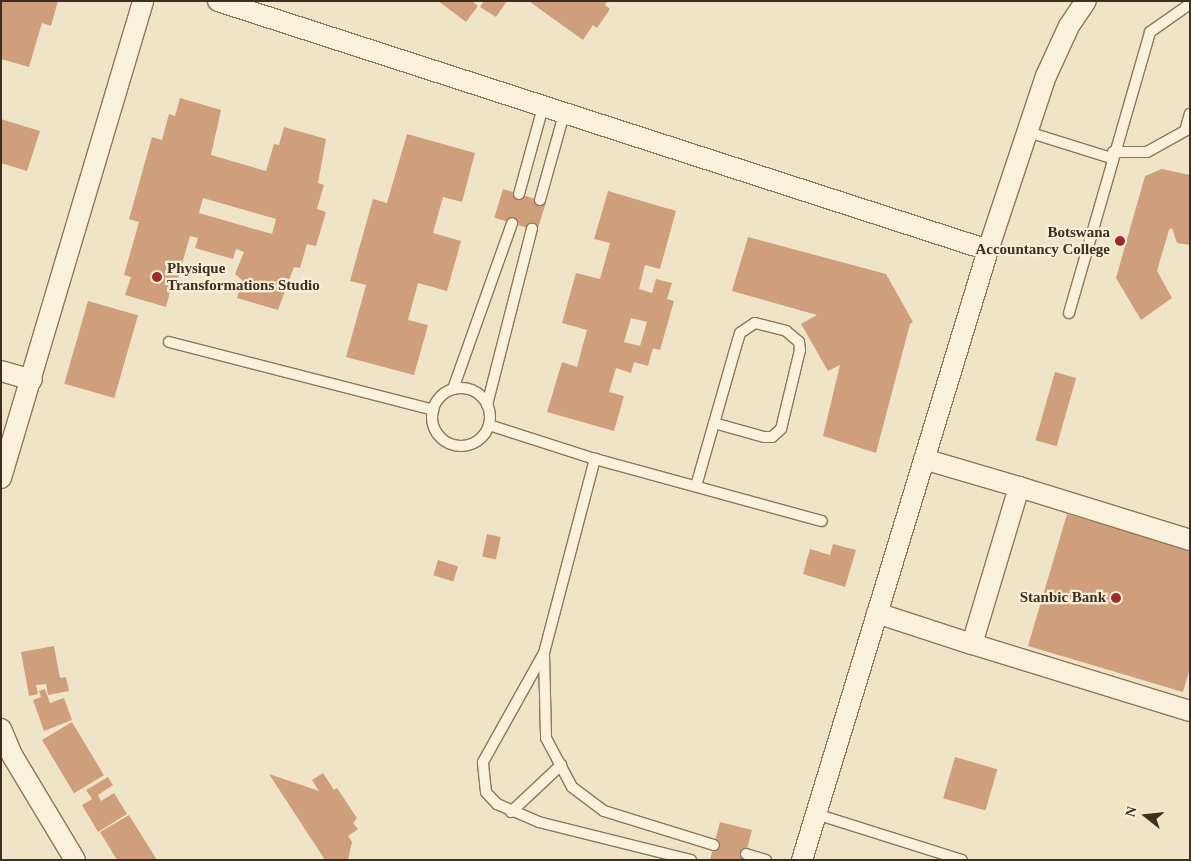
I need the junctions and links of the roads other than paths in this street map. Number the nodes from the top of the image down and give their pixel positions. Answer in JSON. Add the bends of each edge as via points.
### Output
{"nodes":[{"id":1,"x":143,"y":1,"type":"edge"},
{"id":2,"x":218,"y":1,"type":"edge"},
{"id":3,"x":1086,"y":1,"type":"edge"},
{"id":4,"x":1190,"y":4,"type":"edge"},
{"id":5,"x":543,"y":107,"type":"junction"},
{"id":6,"x":564,"y":114,"type":"junction"},
{"id":7,"x":1190,"y":114,"type":"edge"},
{"id":8,"x":1028,"y":132,"type":"junction"},
{"id":9,"x":1112,"y":155,"type":"junction"},
{"id":10,"x":519,"y":194,"type":"dead end"},
{"id":11,"x":540,"y":200,"type":"dead end"},
{"id":12,"x":512,"y":222,"type":"dead end"},
{"id":13,"x":532,"y":229,"type":"dead end"},
{"id":14,"x":988,"y":250,"type":"junction"},
{"id":15,"x":1069,"y":313,"type":"dead end"},
{"id":16,"x":170,"y":342,"type":"dead end"},
{"id":17,"x":1,"y":371,"type":"edge"},
{"id":18,"x":32,"y":380,"type":"junction"},
{"id":19,"x":453,"y":390,"type":"junction"},
{"id":20,"x":487,"y":405,"type":"junction"},
{"id":21,"x":433,"y":410,"type":"junction"},
{"id":22,"x":714,"y":423,"type":"junction"},
{"id":23,"x":489,"y":425,"type":"junction"},
{"id":24,"x":595,"y":459,"type":"junction"},
{"id":25,"x":924,"y":459,"type":"junction"},
{"id":26,"x":1,"y":478,"type":"edge"},
{"id":27,"x":696,"y":486,"type":"junction"},
{"id":28,"x":1018,"y":487,"type":"junction"},
{"id":29,"x":822,"y":521,"type":"dead end"},
{"id":30,"x":1190,"y":540,"type":"edge"},
{"id":31,"x":877,"y":613,"type":"junction"},
{"id":32,"x":972,"y":644,"type":"junction"},
{"id":33,"x":544,"y":653,"type":"junction"},
{"id":34,"x":1190,"y":711,"type":"edge"},
{"id":35,"x":1,"y":729,"type":"edge"},
{"id":36,"x":561,"y":766,"type":"junction"},
{"id":37,"x":511,"y":812,"type":"junction"},
{"id":38,"x":816,"y":814,"type":"junction"},
{"id":39,"x":714,"y":845,"type":"dead end"},
{"id":40,"x":746,"y":854,"type":"dead end"},
{"id":41,"x":75,"y":860,"type":"edge"},
{"id":42,"x":692,"y":860,"type":"edge"},
{"id":43,"x":766,"y":860,"type":"edge"},
{"id":44,"x":802,"y":860,"type":"edge"},
{"id":45,"x":962,"y":860,"type":"edge"}],
"edges":[{"from":1,"to":18,"type":"street"},
{"from":2,"to":5,"type":"street"},
{"from":3,"to":8,"type":"street","via":[[1069,26],[1046,76]]},
{"from":4,"to":9,"type":"lane","via":[[1150,32]]},
{"from":5,"to":6,"type":"street"},
{"from":5,"to":10,"type":"lane"},
{"from":6,"to":11,"type":"lane"},
{"from":6,"to":14,"type":"street"},
{"from":7,"to":9,"type":"lane","via":[[1185,131],[1147,152]]},
{"from":8,"to":9,"type":"lane"},
{"from":8,"to":14,"type":"street"},
{"from":9,"to":15,"type":"lane"},
{"from":12,"to":19,"type":"lane"},
{"from":13,"to":20,"type":"lane"},
{"from":14,"to":25,"type":"street"},
{"from":16,"to":21,"type":"lane"},
{"from":17,"to":18,"type":"street"},
{"from":18,"to":26,"type":"street"},
{"from":19,"to":20,"type":"lane","via":[[472,391]]},
{"from":19,"to":21,"type":"lane","via":[[444,394]]},
{"from":20,"to":23,"type":"lane"},
{"from":21,"to":23,"type":"lane","via":[[435,430],[449,444],[469,446],[485,434]]},
{"from":22,"to":22,"type":"lane","via":[[764,437],[772,437],[781,429],[800,350],[799,342],[786,331],[755,323],[744,329]]},
{"from":22,"to":27,"type":"lane"},
{"from":23,"to":24,"type":"lane"},
{"from":24,"to":27,"type":"lane"},
{"from":24,"to":33,"type":"lane"},
{"from":25,"to":28,"type":"street"},
{"from":25,"to":31,"type":"street"},
{"from":27,"to":29,"type":"lane"},
{"from":28,"to":30,"type":"street"},
{"from":28,"to":32,"type":"street"},
{"from":31,"to":32,"type":"street"},
{"from":31,"to":38,"type":"street"},
{"from":32,"to":34,"type":"street"},
{"from":33,"to":36,"type":"lane","via":[[546,738]]},
{"from":33,"to":37,"type":"lane","via":[[483,762],[486,792]]},
{"from":35,"to":41,"type":"street","via":[[12,755]]},
{"from":36,"to":37,"type":"lane"},
{"from":36,"to":39,"type":"lane","via":[[572,787],[604,811]]},
{"from":37,"to":42,"type":"lane"},
{"from":38,"to":44,"type":"street"},
{"from":38,"to":45,"type":"lane"},
{"from":40,"to":43,"type":"lane"}]}
